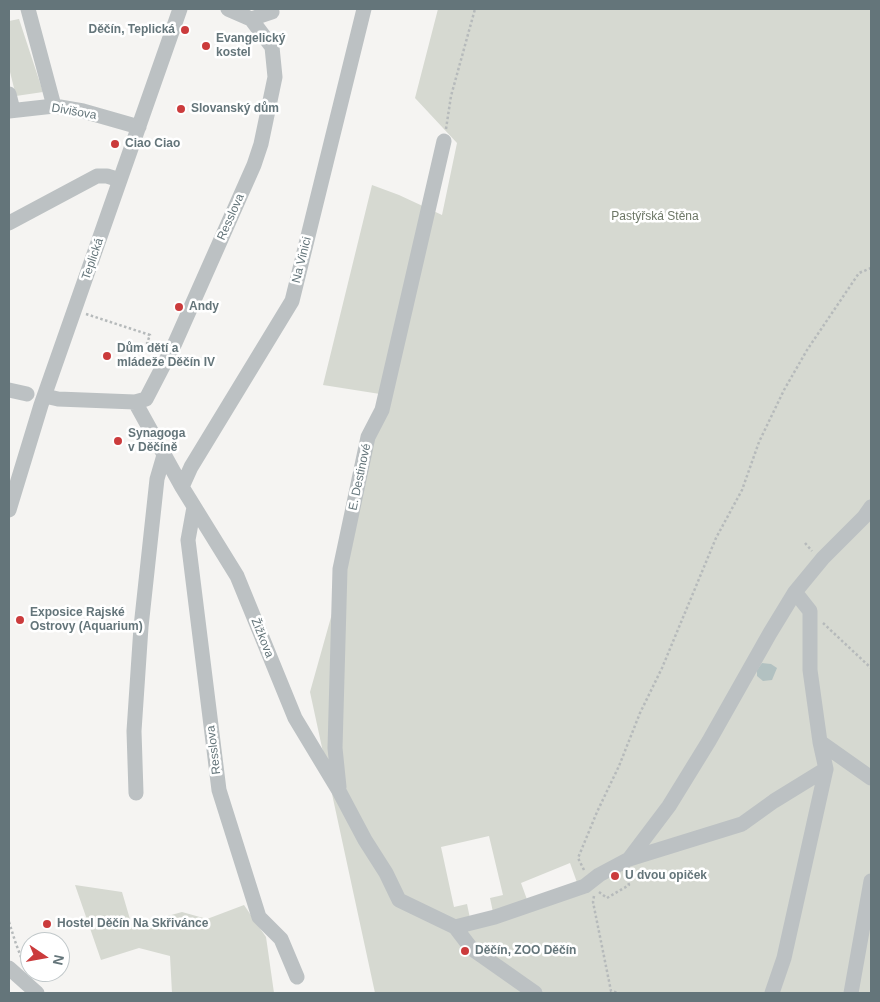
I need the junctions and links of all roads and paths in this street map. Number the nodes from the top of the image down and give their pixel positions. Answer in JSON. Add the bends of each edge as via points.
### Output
{"nodes":[{"id":1,"x":28,"y":9,"type":"edge"},
{"id":2,"x":180,"y":9,"type":"edge"},
{"id":3,"x":228,"y":9,"type":"edge"},
{"id":4,"x":364,"y":9,"type":"edge"},
{"id":5,"x":475,"y":9,"type":"edge"},
{"id":6,"x":272,"y":12,"type":"dead end"},
{"id":7,"x":251,"y":19,"type":"junction"},
{"id":8,"x":9,"y":94,"type":"edge"},
{"id":9,"x":54,"y":106,"type":"junction"},
{"id":10,"x":11,"y":111,"type":"edge"},
{"id":11,"x":139,"y":127,"type":"junction"},
{"id":12,"x":444,"y":141,"type":"joint"},
{"id":13,"x":120,"y":180,"type":"junction"},
{"id":14,"x":9,"y":223,"type":"edge"},
{"id":15,"x":871,"y":268,"type":"edge"},
{"id":16,"x":75,"y":311,"type":"junction"},
{"id":17,"x":170,"y":354,"type":"junction"},
{"id":18,"x":9,"y":390,"type":"edge"},
{"id":19,"x":27,"y":394,"type":"dead end"},
{"id":20,"x":44,"y":396,"type":"junction"},
{"id":21,"x":135,"y":402,"type":"junction"},
{"id":22,"x":164,"y":455,"type":"junction"},
{"id":23,"x":182,"y":487,"type":"junction"},
{"id":24,"x":10,"y":503,"type":"edge"},
{"id":25,"x":194,"y":507,"type":"junction"},
{"id":26,"x":871,"y":507,"type":"edge"},
{"id":27,"x":805,"y":543,"type":"dead end"},
{"id":28,"x":815,"y":548,"type":"dead end"},
{"id":29,"x":795,"y":592,"type":"junction"},
{"id":30,"x":810,"y":611,"type":"junction"},
{"id":31,"x":871,"y":668,"type":"edge"},
{"id":32,"x":820,"y":742,"type":"junction"},
{"id":33,"x":826,"y":769,"type":"junction"},
{"id":34,"x":871,"y":778,"type":"edge"},
{"id":35,"x":340,"y":791,"type":"junction"},
{"id":36,"x":136,"y":793,"type":"dead end"},
{"id":37,"x":629,"y":859,"type":"junction"},
{"id":38,"x":871,"y":882,"type":"edge"},
{"id":39,"x":591,"y":884,"type":"junction"},
{"id":40,"x":9,"y":922,"type":"edge"},
{"id":41,"x":455,"y":927,"type":"junction"},
{"id":42,"x":14,"y":972,"type":"edge"},
{"id":43,"x":297,"y":977,"type":"dead end"},
{"id":44,"x":37,"y":993,"type":"edge"},
{"id":45,"x":535,"y":993,"type":"edge"},
{"id":46,"x":619,"y":993,"type":"edge"},
{"id":47,"x":772,"y":993,"type":"edge"},
{"id":48,"x":851,"y":993,"type":"edge"}],
"edges":[{"from":1,"to":9,"type":"street"},
{"from":2,"to":11,"type":"street","name":"Teplická"},
{"from":3,"to":7,"type":"street"},
{"from":4,"to":23,"type":"street","name":"Na Vinici","via":[[292,301],[191,466]]},
{"from":5,"to":12,"type":"path","via":[[451,96]]},
{"from":6,"to":7,"type":"street"},
{"from":7,"to":17,"type":"street","name":"Resslova","via":[[272,47],[275,77],[261,144]]},
{"from":8,"to":10,"type":"street"},
{"from":9,"to":10,"type":"street","name":"Divišova"},
{"from":9,"to":11,"type":"street","name":"Divišova"},
{"from":11,"to":13,"type":"street","name":"Teplická"},
{"from":12,"to":35,"type":"street","name":"E. Destinové","via":[[382,410],[368,436],[340,569],[335,748]]},
{"from":13,"to":14,"type":"street","via":[[98,176]]},
{"from":13,"to":16,"type":"street","name":"Teplická"},
{"from":15,"to":39,"type":"path","via":[[859,273],[807,350],[759,442],[742,490],[716,538],[578,858]]},
{"from":16,"to":17,"type":"path","via":[[150,335],[148,343]]},
{"from":16,"to":20,"type":"street","name":"Teplická"},
{"from":17,"to":21,"type":"street","name":"Resslova","via":[[146,398]]},
{"from":18,"to":19,"type":"street"},
{"from":20,"to":21,"type":"street"},
{"from":20,"to":24,"type":"street","name":"Teplická"},
{"from":21,"to":22,"type":"street","name":"Žižkova"},
{"from":22,"to":23,"type":"street","name":"Žižkova"},
{"from":22,"to":36,"type":"street","via":[[157,479],[140,627],[134,731]]},
{"from":23,"to":25,"type":"street","name":"Žižkova"},
{"from":25,"to":35,"type":"street","name":"Žižkova","via":[[237,576],[295,718]]},
{"from":25,"to":43,"type":"street","name":"Resslova","via":[[188,540],[219,790],[258,916],[280,939]]},
{"from":26,"to":29,"type":"street"},
{"from":27,"to":28,"type":"path","via":[[812,551]]},
{"from":29,"to":30,"type":"street"},
{"from":29,"to":37,"type":"street","via":[[669,806]]},
{"from":30,"to":31,"type":"path"},
{"from":30,"to":32,"type":"street","via":[[810,670]]},
{"from":32,"to":33,"type":"street"},
{"from":32,"to":34,"type":"street"},
{"from":33,"to":37,"type":"street","via":[[742,824]]},
{"from":33,"to":47,"type":"street","via":[[784,958]]},
{"from":35,"to":41,"type":"street","name":"Žižkova","via":[[399,900]]},
{"from":37,"to":39,"type":"street","via":[[599,875]]},
{"from":37,"to":39,"type":"path","via":[[625,872],[629,885],[607,898]]},
{"from":38,"to":48,"type":"street"},
{"from":39,"to":41,"type":"street","via":[[495,917]]},
{"from":39,"to":46,"type":"path","via":[[611,990]]},
{"from":40,"to":42,"type":"path","via":[[24,962]]},
{"from":41,"to":45,"type":"street","name":"Žižkova","via":[[471,948]]},
{"from":42,"to":44,"type":"street"}]}
